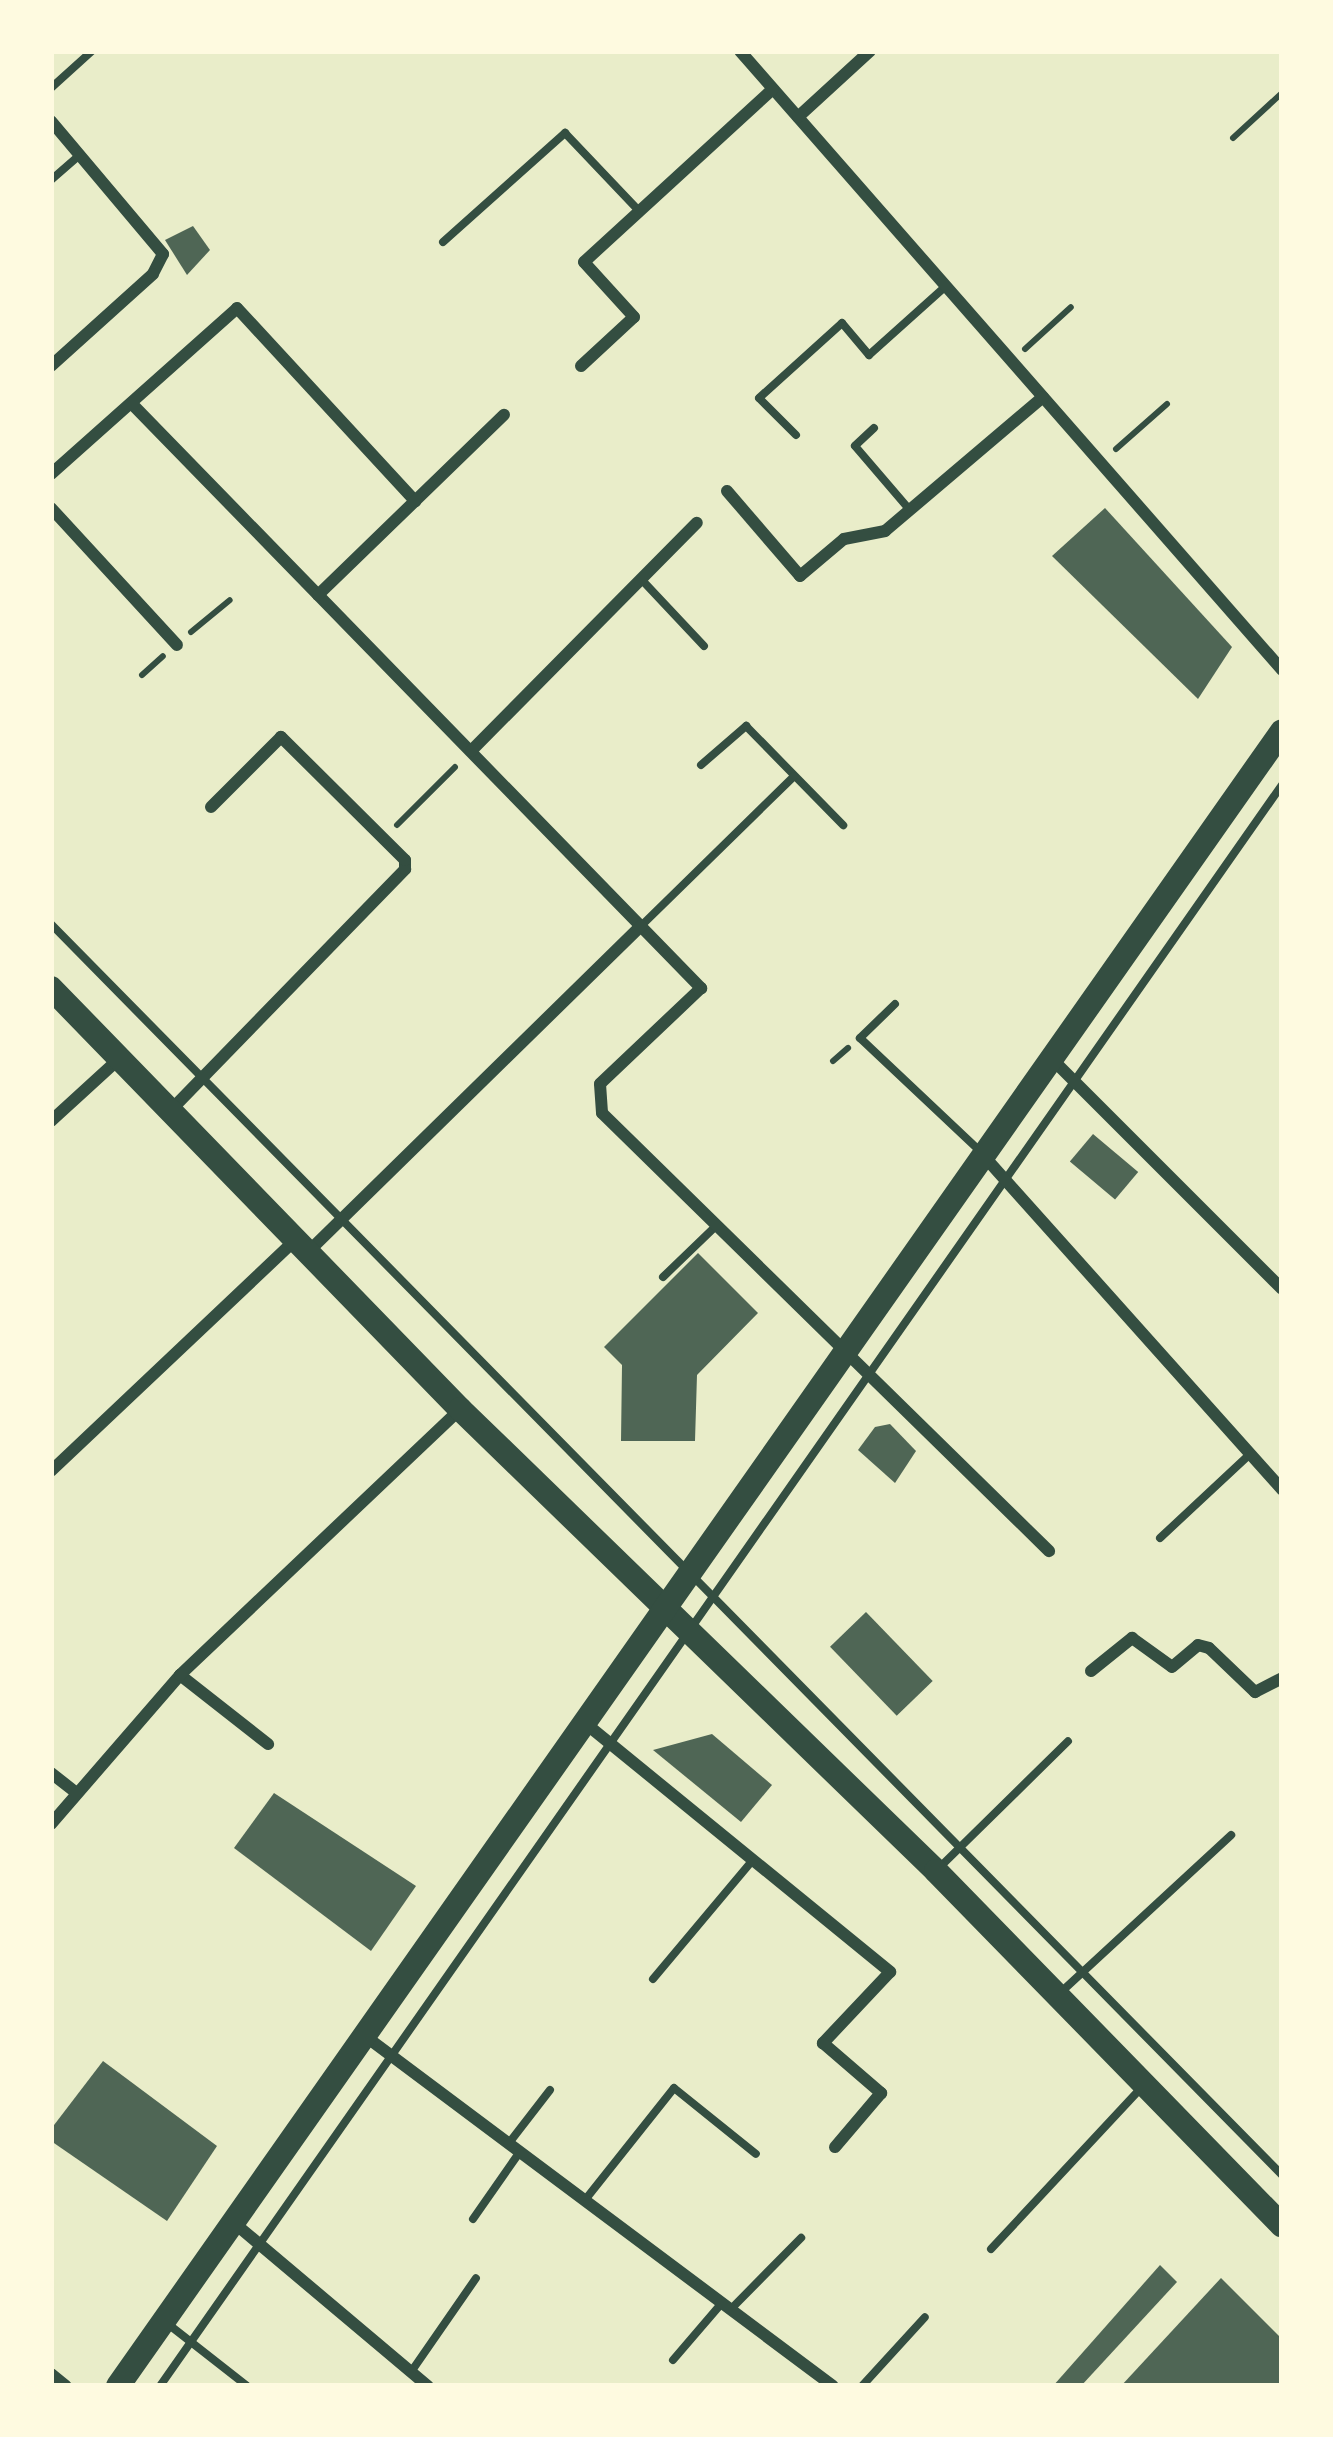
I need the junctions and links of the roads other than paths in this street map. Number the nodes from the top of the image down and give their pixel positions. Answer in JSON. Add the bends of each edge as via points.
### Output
{"nodes":[{"id":1,"x":92,"y":51,"type":"edge"},
{"id":2,"x":740,"y":51,"type":"edge"},
{"id":3,"x":870,"y":51,"type":"edge"},
{"id":4,"x":51,"y":88,"type":"edge"},
{"id":5,"x":773,"y":88,"type":"junction"},
{"id":6,"x":798,"y":117,"type":"junction"},
{"id":7,"x":51,"y":122,"type":"edge"},
{"id":8,"x":80,"y":155,"type":"junction"},
{"id":9,"x":51,"y":180,"type":"edge"},
{"id":10,"x":639,"y":212,"type":"junction"},
{"id":11,"x":443,"y":242,"type":"dead end"},
{"id":12,"x":946,"y":286,"type":"junction"},
{"id":13,"x":51,"y":366,"type":"edge"},
{"id":14,"x":581,"y":366,"type":"dead end"},
{"id":15,"x":1043,"y":397,"type":"junction"},
{"id":16,"x":134,"y":406,"type":"junction"},
{"id":17,"x":504,"y":415,"type":"dead end"},
{"id":18,"x":874,"y":428,"type":"dead end"},
{"id":19,"x":796,"y":435,"type":"dead end"},
{"id":20,"x":51,"y":474,"type":"edge"},
{"id":21,"x":727,"y":491,"type":"dead end"},
{"id":22,"x":415,"y":501,"type":"junction"},
{"id":23,"x":51,"y":508,"type":"edge"},
{"id":24,"x":910,"y":510,"type":"junction"},
{"id":25,"x":698,"y":523,"type":"dead end"},
{"id":26,"x":641,"y":579,"type":"junction"},
{"id":27,"x":318,"y":595,"type":"junction"},
{"id":28,"x":177,"y":645,"type":"dead end"},
{"id":29,"x":704,"y":646,"type":"dead end"},
{"id":30,"x":1282,"y":670,"type":"edge"},
{"id":31,"x":1282,"y":731,"type":"edge"},
{"id":32,"x":470,"y":751,"type":"junction"},
{"id":33,"x":701,"y":765,"type":"dead end"},
{"id":34,"x":794,"y":776,"type":"junction"},
{"id":35,"x":1282,"y":784,"type":"edge"},
{"id":36,"x":211,"y":807,"type":"dead end"},
{"id":37,"x":843,"y":825,"type":"dead end"},
{"id":38,"x":51,"y":924,"type":"edge"},
{"id":39,"x":641,"y":926,"type":"junction"},
{"id":40,"x":56,"y":1003,"type":"edge"},
{"id":41,"x":895,"y":1004,"type":"dead end"},
{"id":42,"x":120,"y":1058,"type":"junction"},
{"id":43,"x":1052,"y":1058,"type":"junction"},
{"id":44,"x":203,"y":1078,"type":"junction"},
{"id":45,"x":1075,"y":1081,"type":"junction"},
{"id":46,"x":171,"y":1110,"type":"junction"},
{"id":47,"x":51,"y":1121,"type":"edge"},
{"id":48,"x":983,"y":1155,"type":"junction"},
{"id":49,"x":1005,"y":1180,"type":"junction"},
{"id":50,"x":342,"y":1219,"type":"junction"},
{"id":51,"x":716,"y":1226,"type":"junction"},
{"id":52,"x":303,"y":1245,"type":"junction"},
{"id":53,"x":663,"y":1277,"type":"dead end"},
{"id":54,"x":1282,"y":1289,"type":"edge"},
{"id":55,"x":844,"y":1354,"type":"junction"},
{"id":56,"x":868,"y":1378,"type":"junction"},
{"id":57,"x":460,"y":1408,"type":"junction"},
{"id":58,"x":1250,"y":1454,"type":"junction"},
{"id":59,"x":51,"y":1471,"type":"edge"},
{"id":60,"x":1282,"y":1490,"type":"edge"},
{"id":61,"x":1160,"y":1538,"type":"dead end"},
{"id":62,"x":1049,"y":1552,"type":"dead end"},
{"id":63,"x":689,"y":1570,"type":"junction"},
{"id":64,"x":713,"y":1594,"type":"junction"},
{"id":65,"x":661,"y":1609,"type":"junction"},
{"id":66,"x":686,"y":1632,"type":"junction"},
{"id":67,"x":1091,"y":1671,"type":"dead end"},
{"id":68,"x":180,"y":1675,"type":"junction"},
{"id":69,"x":1282,"y":1678,"type":"edge"},
{"id":70,"x":584,"y":1722,"type":"junction"},
{"id":71,"x":1068,"y":1741,"type":"dead end"},
{"id":72,"x":268,"y":1744,"type":"dead end"},
{"id":73,"x":610,"y":1744,"type":"junction"},
{"id":74,"x":51,"y":1773,"type":"edge"},
{"id":75,"x":74,"y":1791,"type":"junction"},
{"id":76,"x":51,"y":1824,"type":"edge"},
{"id":77,"x":1231,"y":1835,"type":"dead end"},
{"id":78,"x":961,"y":1846,"type":"junction"},
{"id":79,"x":752,"y":1861,"type":"junction"},
{"id":80,"x":936,"y":1870,"type":"junction"},
{"id":81,"x":1084,"y":1970,"type":"junction"},
{"id":82,"x":653,"y":1979,"type":"dead end"},
{"id":83,"x":1058,"y":1995,"type":"junction"},
{"id":84,"x":364,"y":2035,"type":"junction"},
{"id":85,"x":392,"y":2055,"type":"junction"},
{"id":86,"x":1145,"y":2084,"type":"junction"},
{"id":87,"x":550,"y":2090,"type":"dead end"},
{"id":88,"x":515,"y":2147,"type":"junction"},
{"id":89,"x":835,"y":2147,"type":"dead end"},
{"id":90,"x":756,"y":2154,"type":"dead end"},
{"id":91,"x":1282,"y":2175,"type":"edge"},
{"id":92,"x":585,"y":2200,"type":"junction"},
{"id":93,"x":473,"y":2219,"type":"dead end"},
{"id":94,"x":233,"y":2222,"type":"junction"},
{"id":95,"x":1282,"y":2225,"type":"edge"},
{"id":96,"x":801,"y":2238,"type":"dead end"},
{"id":97,"x":260,"y":2244,"type":"junction"},
{"id":98,"x":991,"y":2249,"type":"dead end"},
{"id":99,"x":476,"y":2278,"type":"dead end"},
{"id":100,"x":727,"y":2306,"type":"junction"},
{"id":101,"x":925,"y":2317,"type":"dead end"},
{"id":102,"x":164,"y":2321,"type":"junction"},
{"id":103,"x":191,"y":2342,"type":"junction"},
{"id":104,"x":673,"y":2360,"type":"dead end"},
{"id":105,"x":411,"y":2372,"type":"junction"},
{"id":106,"x":51,"y":2374,"type":"edge"},
{"id":107,"x":67,"y":2386,"type":"edge"},
{"id":108,"x":118,"y":2386,"type":"edge"},
{"id":109,"x":160,"y":2386,"type":"edge"},
{"id":110,"x":248,"y":2386,"type":"edge"},
{"id":111,"x":428,"y":2386,"type":"edge"},
{"id":112,"x":833,"y":2386,"type":"edge"},
{"id":113,"x":862,"y":2386,"type":"edge"}],
"edges":[{"from":1,"to":4,"type":"lane"},
{"from":2,"to":5,"type":"street"},
{"from":3,"to":6,"type":"street"},
{"from":5,"to":6,"type":"street"},
{"from":5,"to":10,"type":"street"},
{"from":6,"to":12,"type":"street"},
{"from":7,"to":8,"type":"street"},
{"from":8,"to":9,"type":"lane"},
{"from":8,"to":13,"type":"street","via":[[163,254],[153,274]]},
{"from":10,"to":11,"type":"lane","via":[[565,133]]},
{"from":10,"to":14,"type":"street","via":[[584,262],[634,317]]},
{"from":12,"to":15,"type":"street"},
{"from":12,"to":19,"type":"lane","via":[[869,355],[842,323],[759,398]]},
{"from":15,"to":24,"type":"street"},
{"from":15,"to":30,"type":"street"},
{"from":16,"to":20,"type":"street"},
{"from":16,"to":22,"type":"street","via":[[238,308]]},
{"from":16,"to":27,"type":"street"},
{"from":17,"to":22,"type":"street"},
{"from":18,"to":24,"type":"lane","via":[[855,446]]},
{"from":21,"to":24,"type":"street","via":[[800,576],[844,539],[885,530]]},
{"from":22,"to":27,"type":"street"},
{"from":23,"to":28,"type":"street"},
{"from":25,"to":26,"type":"street"},
{"from":26,"to":29,"type":"lane"},
{"from":26,"to":32,"type":"street"},
{"from":27,"to":32,"type":"street"},
{"from":31,"to":43,"type":"main road"},
{"from":32,"to":39,"type":"street"},
{"from":33,"to":34,"type":"lane","via":[[746,726]]},
{"from":34,"to":37,"type":"lane"},
{"from":34,"to":39,"type":"lane"},
{"from":35,"to":45,"type":"lane"},
{"from":36,"to":44,"type":"street","via":[[281,737],[405,860],[397,880]]},
{"from":38,"to":44,"type":"lane"},
{"from":39,"to":50,"type":"street"},
{"from":39,"to":51,"type":"street","via":[[701,988],[600,1084],[597,1105]]},
{"from":40,"to":42,"type":"main road"},
{"from":41,"to":48,"type":"lane","via":[[860,1038]]},
{"from":42,"to":46,"type":"main road"},
{"from":42,"to":47,"type":"street"},
{"from":43,"to":45,"type":"street"},
{"from":43,"to":48,"type":"main road"},
{"from":44,"to":46,"type":"street"},
{"from":44,"to":50,"type":"lane"},
{"from":45,"to":49,"type":"lane"},
{"from":45,"to":54,"type":"street"},
{"from":46,"to":52,"type":"main road"},
{"from":48,"to":49,"type":"street"},
{"from":48,"to":55,"type":"main road"},
{"from":49,"to":56,"type":"lane"},
{"from":49,"to":58,"type":"street"},
{"from":50,"to":52,"type":"street"},
{"from":50,"to":63,"type":"lane"},
{"from":51,"to":53,"type":"lane"},
{"from":51,"to":55,"type":"street"},
{"from":52,"to":57,"type":"main road"},
{"from":52,"to":59,"type":"street"},
{"from":55,"to":56,"type":"street"},
{"from":55,"to":63,"type":"main road"},
{"from":56,"to":62,"type":"street"},
{"from":56,"to":64,"type":"lane"},
{"from":57,"to":65,"type":"main road"},
{"from":57,"to":68,"type":"street"},
{"from":58,"to":60,"type":"street"},
{"from":58,"to":61,"type":"lane"},
{"from":63,"to":64,"type":"lane"},
{"from":63,"to":65,"type":"main road"},
{"from":64,"to":66,"type":"lane"},
{"from":64,"to":78,"type":"lane"},
{"from":65,"to":66,"type":"main road"},
{"from":65,"to":70,"type":"main road"},
{"from":66,"to":73,"type":"lane"},
{"from":66,"to":80,"type":"main road"},
{"from":67,"to":69,"type":"street","via":[[1132,1638],[1172,1667],[1198,1645],[1209,1648],[1255,1692]]},
{"from":68,"to":72,"type":"street"},
{"from":68,"to":75,"type":"street"},
{"from":70,"to":73,"type":"street"},
{"from":70,"to":84,"type":"main road"},
{"from":71,"to":78,"type":"lane"},
{"from":73,"to":79,"type":"street"},
{"from":73,"to":85,"type":"lane"},
{"from":74,"to":75,"type":"street"},
{"from":75,"to":76,"type":"street"},
{"from":77,"to":81,"type":"lane"},
{"from":78,"to":80,"type":"lane"},
{"from":78,"to":81,"type":"lane"},
{"from":79,"to":82,"type":"lane"},
{"from":79,"to":89,"type":"street","via":[[890,1972],[823,2042],[881,2093]]},
{"from":80,"to":83,"type":"main road"},
{"from":81,"to":83,"type":"lane"},
{"from":81,"to":91,"type":"lane"},
{"from":83,"to":86,"type":"main road"},
{"from":84,"to":85,"type":"street"},
{"from":84,"to":94,"type":"main road"},
{"from":85,"to":88,"type":"street"},
{"from":85,"to":97,"type":"lane"},
{"from":86,"to":95,"type":"main road"},
{"from":86,"to":98,"type":"lane"},
{"from":87,"to":88,"type":"lane"},
{"from":88,"to":92,"type":"street"},
{"from":88,"to":93,"type":"lane"},
{"from":90,"to":92,"type":"lane","via":[[674,2088]]},
{"from":92,"to":100,"type":"street"},
{"from":94,"to":97,"type":"street"},
{"from":94,"to":102,"type":"main road"},
{"from":96,"to":100,"type":"lane"},
{"from":97,"to":103,"type":"lane"},
{"from":97,"to":105,"type":"street"},
{"from":99,"to":105,"type":"lane"},
{"from":100,"to":104,"type":"lane"},
{"from":100,"to":112,"type":"street"},
{"from":101,"to":113,"type":"lane"},
{"from":102,"to":103,"type":"lane"},
{"from":102,"to":108,"type":"main road"},
{"from":103,"to":109,"type":"lane"},
{"from":103,"to":110,"type":"lane"},
{"from":105,"to":111,"type":"street"},
{"from":106,"to":107,"type":"street"}]}
